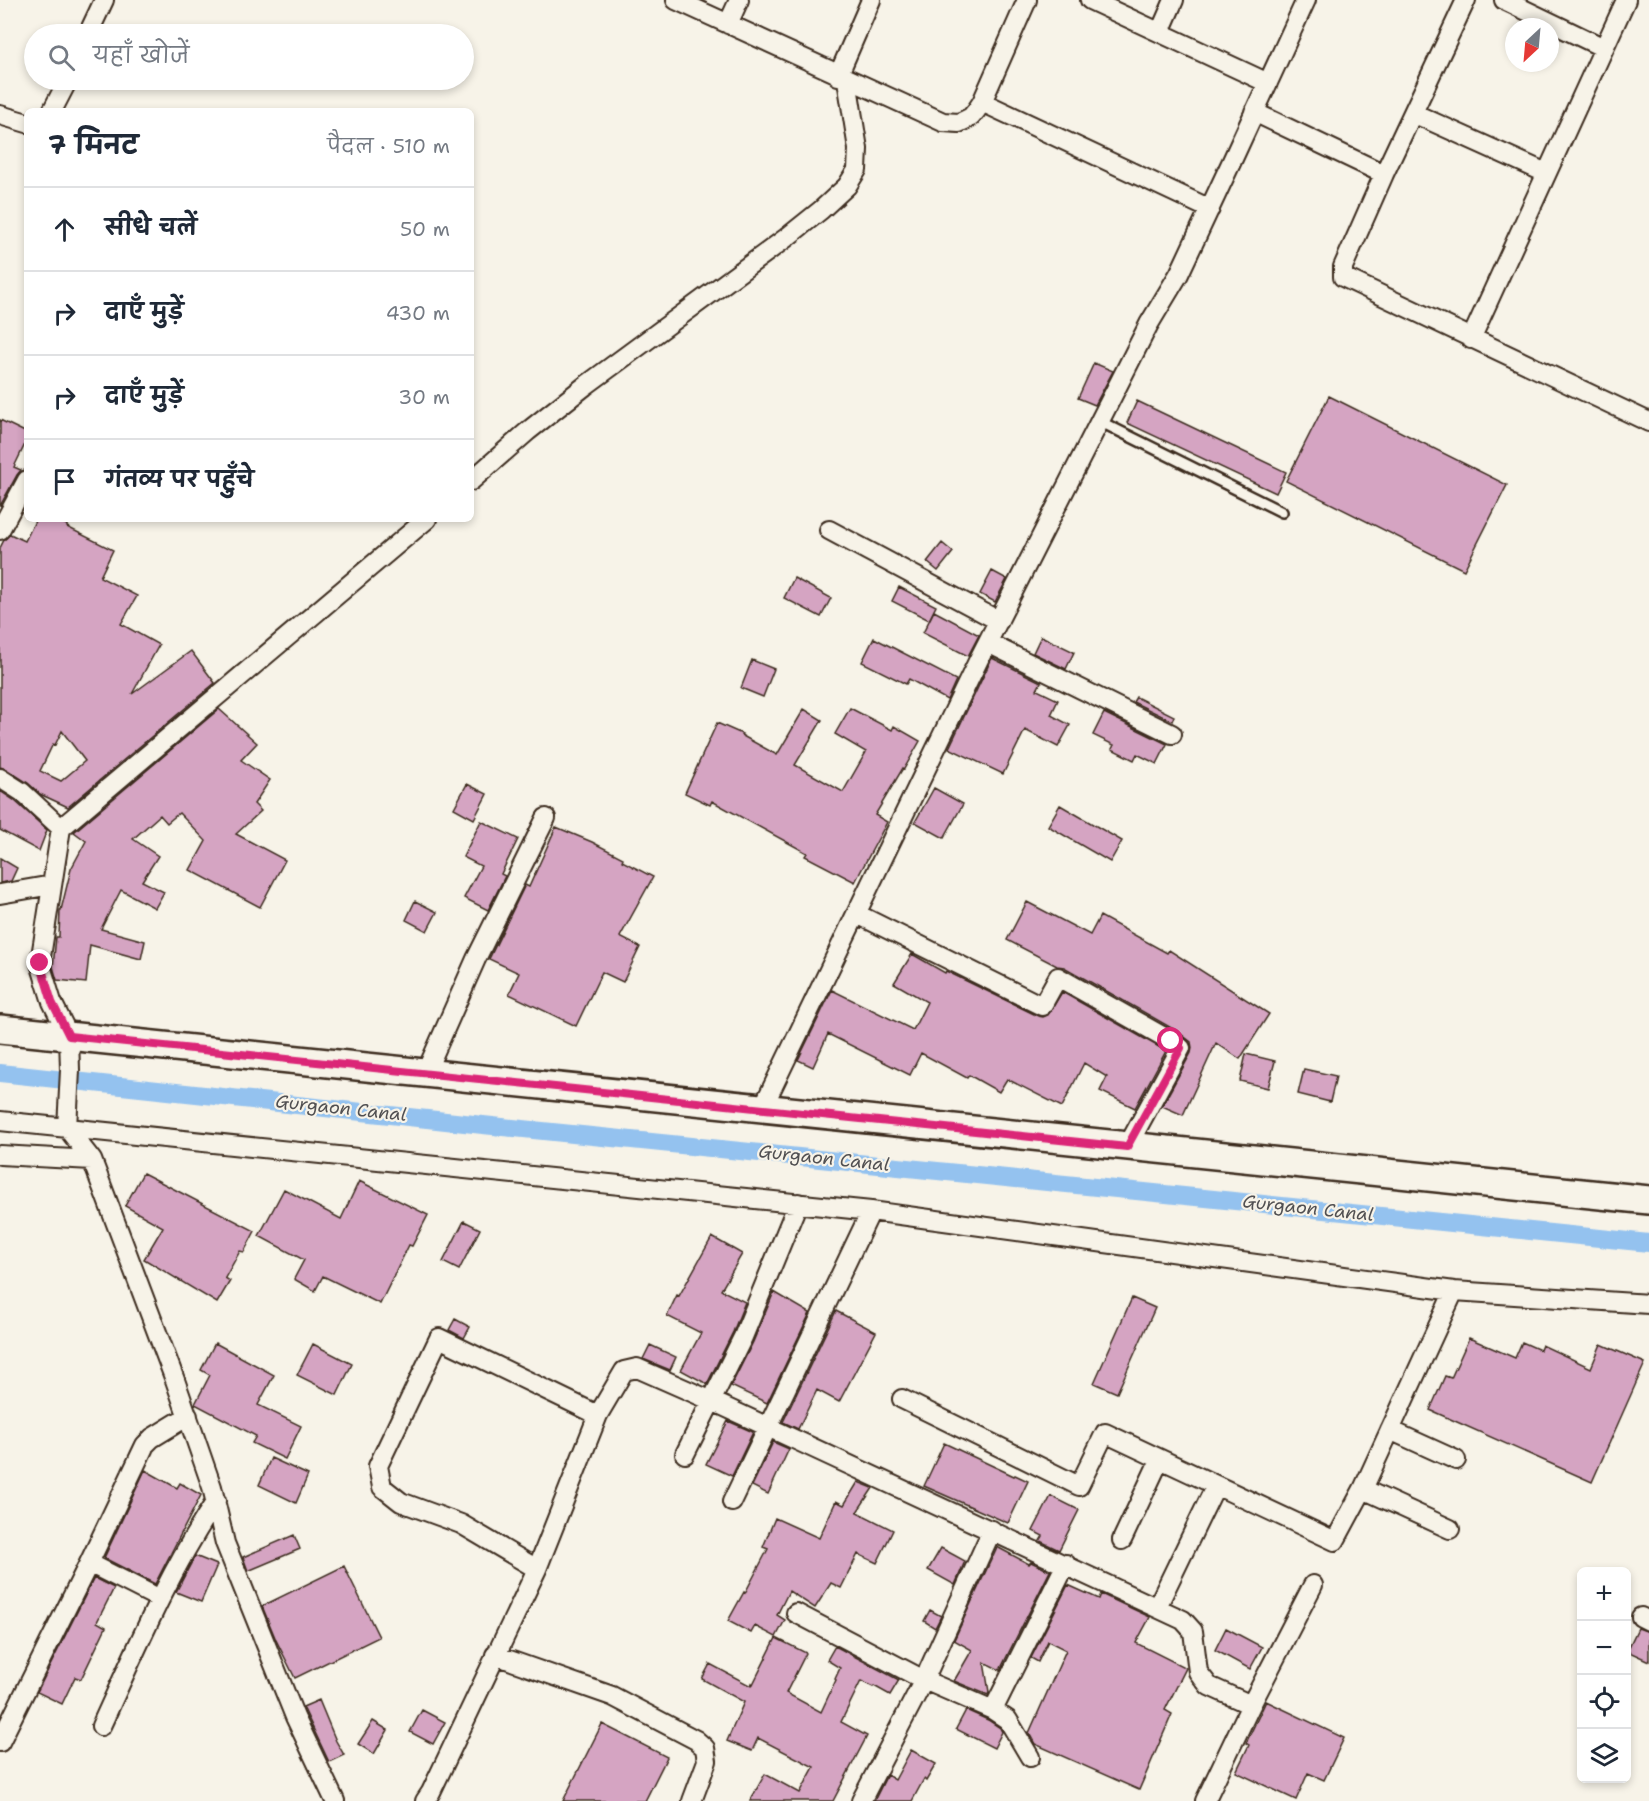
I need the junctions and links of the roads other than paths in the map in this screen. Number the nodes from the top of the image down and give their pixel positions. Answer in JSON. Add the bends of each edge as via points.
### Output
{"nodes":[{"id":1,"x":104,"y":0,"type":"edge"},
{"id":2,"x":676,"y":0,"type":"edge"},
{"id":3,"x":739,"y":0,"type":"edge"},
{"id":4,"x":871,"y":0,"type":"edge"},
{"id":5,"x":1027,"y":0,"type":"edge"},
{"id":6,"x":1090,"y":0,"type":"edge"},
{"id":7,"x":1174,"y":0,"type":"edge"},
{"id":8,"x":1306,"y":0,"type":"edge"},
{"id":9,"x":1466,"y":0,"type":"edge"},
{"id":10,"x":1504,"y":0,"type":"edge"},
{"id":11,"x":1626,"y":0,"type":"edge"},
{"id":12,"x":93,"y":24,"type":"edge"},
{"id":13,"x":728,"y":24,"type":"junction"},
{"id":14,"x":1160,"y":32,"type":"junction"},
{"id":15,"x":1604,"y":48,"type":"junction"},
{"id":16,"x":842,"y":78,"type":"junction"},
{"id":17,"x":1268,"y":83,"type":"junction"},
{"id":18,"x":63,"y":90,"type":"edge"},
{"id":19,"x":982,"y":102,"type":"junction"},
{"id":20,"x":54,"y":108,"type":"edge"},
{"id":21,"x":1254,"y":112,"type":"junction"},
{"id":22,"x":1413,"y":113,"type":"junction"},
{"id":23,"x":0,"y":116,"type":"edge"},
{"id":24,"x":24,"y":122,"type":"edge"},
{"id":25,"x":1546,"y":173,"type":"junction"},
{"id":26,"x":1384,"y":174,"type":"junction"},
{"id":27,"x":1210,"y":209,"type":"junction"},
{"id":28,"x":1471,"y":339,"type":"junction"},
{"id":29,"x":1099,"y":421,"type":"junction"},
{"id":30,"x":1649,"y":422,"type":"edge"},
{"id":31,"x":474,"y":478,"type":"edge"},
{"id":32,"x":24,"y":486,"type":"edge"},
{"id":33,"x":1282,"y":512,"type":"dead end"},
{"id":34,"x":423,"y":522,"type":"edge"},
{"id":35,"x":0,"y":530,"type":"edge"},
{"id":36,"x":829,"y":530,"type":"dead end"},
{"id":37,"x":999,"y":621,"type":"junction"},
{"id":38,"x":988,"y":643,"type":"junction"},
{"id":39,"x":1172,"y":734,"type":"dead end"},
{"id":40,"x":0,"y":778,"type":"edge"},
{"id":41,"x":546,"y":818,"type":"dead end"},
{"id":42,"x":60,"y":828,"type":"junction"},
{"id":43,"x":52,"y":885,"type":"junction"},
{"id":44,"x":0,"y":894,"type":"edge"},
{"id":45,"x":857,"y":914,"type":"junction"},
{"id":46,"x":0,"y":1029,"type":"edge"},
{"id":47,"x":69,"y":1036,"type":"junction"},
{"id":48,"x":425,"y":1074,"type":"junction"},
{"id":49,"x":762,"y":1109,"type":"junction"},
{"id":50,"x":0,"y":1121,"type":"edge"},
{"id":51,"x":67,"y":1128,"type":"junction"},
{"id":52,"x":1127,"y":1147,"type":"junction"},
{"id":53,"x":0,"y":1155,"type":"edge"},
{"id":54,"x":92,"y":1160,"type":"junction"},
{"id":55,"x":1649,"y":1200,"type":"edge"},
{"id":56,"x":798,"y":1203,"type":"junction"},
{"id":57,"x":871,"y":1211,"type":"junction"},
{"id":58,"x":1454,"y":1291,"type":"junction"},
{"id":59,"x":1649,"y":1304,"type":"edge"},
{"id":60,"x":902,"y":1399,"type":"dead end"},
{"id":61,"x":712,"y":1401,"type":"junction"},
{"id":62,"x":598,"y":1415,"type":"junction"},
{"id":63,"x":188,"y":1416,"type":"junction"},
{"id":64,"x":766,"y":1427,"type":"junction"},
{"id":65,"x":1390,"y":1430,"type":"junction"},
{"id":66,"x":685,"y":1454,"type":"dead end"},
{"id":67,"x":1160,"y":1459,"type":"junction"},
{"id":68,"x":1456,"y":1460,"type":"dead end"},
{"id":69,"x":1216,"y":1485,"type":"junction"},
{"id":70,"x":1363,"y":1489,"type":"junction"},
{"id":71,"x":216,"y":1502,"type":"junction"},
{"id":72,"x":732,"y":1502,"type":"dead end"},
{"id":73,"x":1450,"y":1529,"type":"dead end"},
{"id":74,"x":993,"y":1530,"type":"junction"},
{"id":75,"x":1122,"y":1540,"type":"dead end"},
{"id":76,"x":89,"y":1563,"type":"junction"},
{"id":77,"x":1065,"y":1564,"type":"junction"},
{"id":78,"x":537,"y":1569,"type":"junction"},
{"id":79,"x":1313,"y":1585,"type":"dead end"},
{"id":80,"x":160,"y":1599,"type":"junction"},
{"id":81,"x":1157,"y":1607,"type":"junction"},
{"id":82,"x":796,"y":1613,"type":"dead end"},
{"id":83,"x":495,"y":1654,"type":"junction"},
{"id":84,"x":924,"y":1680,"type":"junction"},
{"id":85,"x":1251,"y":1705,"type":"junction"},
{"id":86,"x":993,"y":1710,"type":"junction"},
{"id":87,"x":101,"y":1726,"type":"dead end"},
{"id":88,"x":0,"y":1742,"type":"edge"},
{"id":89,"x":1030,"y":1757,"type":"dead end"},
{"id":90,"x":335,"y":1801,"type":"edge"},
{"id":91,"x":425,"y":1801,"type":"edge"},
{"id":92,"x":692,"y":1801,"type":"edge"},
{"id":93,"x":861,"y":1801,"type":"edge"},
{"id":94,"x":1205,"y":1801,"type":"edge"}],
"edges":[{"from":1,"to":12,"type":"street"},
{"from":2,"to":13,"type":"street"},
{"from":3,"to":13,"type":"street"},
{"from":4,"to":16,"type":"street"},
{"from":5,"to":19,"type":"street"},
{"from":6,"to":14,"type":"street"},
{"from":7,"to":14,"type":"street"},
{"from":8,"to":17,"type":"street"},
{"from":9,"to":22,"type":"street"},
{"from":10,"to":15,"type":"street"},
{"from":11,"to":15,"type":"street"},
{"from":13,"to":16,"type":"street"},
{"from":14,"to":17,"type":"street"},
{"from":15,"to":25,"type":"street"},
{"from":16,"to":19,"type":"street","via":[[951,124],[965,121]]},
{"from":16,"to":31,"type":"street","via":[[858,149],[856,170],[847,186],[786,238],[585,386]]},
{"from":17,"to":21,"type":"street"},
{"from":18,"to":20,"type":"street"},
{"from":19,"to":27,"type":"street"},
{"from":21,"to":26,"type":"street"},
{"from":21,"to":27,"type":"street"},
{"from":22,"to":25,"type":"street"},
{"from":22,"to":26,"type":"street"},
{"from":23,"to":24,"type":"street"},
{"from":25,"to":28,"type":"street"},
{"from":26,"to":28,"type":"street","via":[[1343,267],[1343,277]]},
{"from":27,"to":29,"type":"street"},
{"from":28,"to":30,"type":"street"},
{"from":29,"to":33,"type":"lane"},
{"from":29,"to":37,"type":"street"},
{"from":32,"to":35,"type":"street"},
{"from":34,"to":42,"type":"street"},
{"from":36,"to":37,"type":"street"},
{"from":37,"to":38,"type":"street"},
{"from":38,"to":39,"type":"street"},
{"from":38,"to":45,"type":"street"},
{"from":40,"to":42,"type":"street","via":[[22,792]]},
{"from":41,"to":48,"type":"street","via":[[476,959]]},
{"from":42,"to":43,"type":"street"},
{"from":43,"to":44,"type":"street"},
{"from":43,"to":47,"type":"street","via":[[40,963],[52,1002]]},
{"from":45,"to":49,"type":"street"},
{"from":45,"to":52,"type":"street","via":[[1042,1006],[1058,977],[1181,1048]]},
{"from":46,"to":47,"type":"street"},
{"from":47,"to":48,"type":"street"},
{"from":47,"to":51,"type":"street"},
{"from":48,"to":49,"type":"street"},
{"from":49,"to":52,"type":"street"},
{"from":50,"to":51,"type":"street"},
{"from":51,"to":54,"type":"street"},
{"from":51,"to":56,"type":"street"},
{"from":52,"to":55,"type":"street"},
{"from":53,"to":54,"type":"street"},
{"from":54,"to":63,"type":"street"},
{"from":56,"to":57,"type":"street"},
{"from":56,"to":61,"type":"street"},
{"from":57,"to":58,"type":"street"},
{"from":57,"to":64,"type":"street"},
{"from":58,"to":59,"type":"street"},
{"from":58,"to":65,"type":"street"},
{"from":60,"to":67,"type":"street","via":[[1079,1486],[1105,1433]]},
{"from":61,"to":62,"type":"street","via":[[637,1368],[624,1371]]},
{"from":61,"to":64,"type":"street"},
{"from":61,"to":66,"type":"street"},
{"from":62,"to":78,"type":"street"},
{"from":62,"to":78,"type":"street","via":[[439,1338],[378,1466],[382,1487],[401,1502],[461,1524]]},
{"from":63,"to":71,"type":"street"},
{"from":63,"to":76,"type":"street","via":[[145,1445]]},
{"from":64,"to":72,"type":"street"},
{"from":64,"to":74,"type":"street"},
{"from":65,"to":68,"type":"street"},
{"from":65,"to":70,"type":"street"},
{"from":67,"to":69,"type":"street"},
{"from":67,"to":75,"type":"street"},
{"from":69,"to":70,"type":"street","via":[[1335,1541]]},
{"from":69,"to":81,"type":"street"},
{"from":70,"to":73,"type":"street"},
{"from":71,"to":80,"type":"street","via":[[195,1532]]},
{"from":71,"to":90,"type":"street","via":[[225,1543],[264,1641]]},
{"from":74,"to":77,"type":"street"},
{"from":74,"to":84,"type":"street"},
{"from":76,"to":80,"type":"street"},
{"from":76,"to":88,"type":"street"},
{"from":77,"to":81,"type":"street"},
{"from":77,"to":86,"type":"street"},
{"from":78,"to":83,"type":"street"},
{"from":79,"to":85,"type":"street"},
{"from":80,"to":87,"type":"street"},
{"from":81,"to":85,"type":"street","via":[[1184,1620],[1194,1631],[1198,1672],[1209,1686]]},
{"from":82,"to":84,"type":"street"},
{"from":83,"to":91,"type":"street"},
{"from":83,"to":92,"type":"street","via":[[612,1696],[696,1740],[705,1748],[707,1761]]},
{"from":84,"to":86,"type":"street"},
{"from":84,"to":93,"type":"street"},
{"from":85,"to":94,"type":"street"},
{"from":86,"to":89,"type":"street","via":[[1008,1720]]}]}
